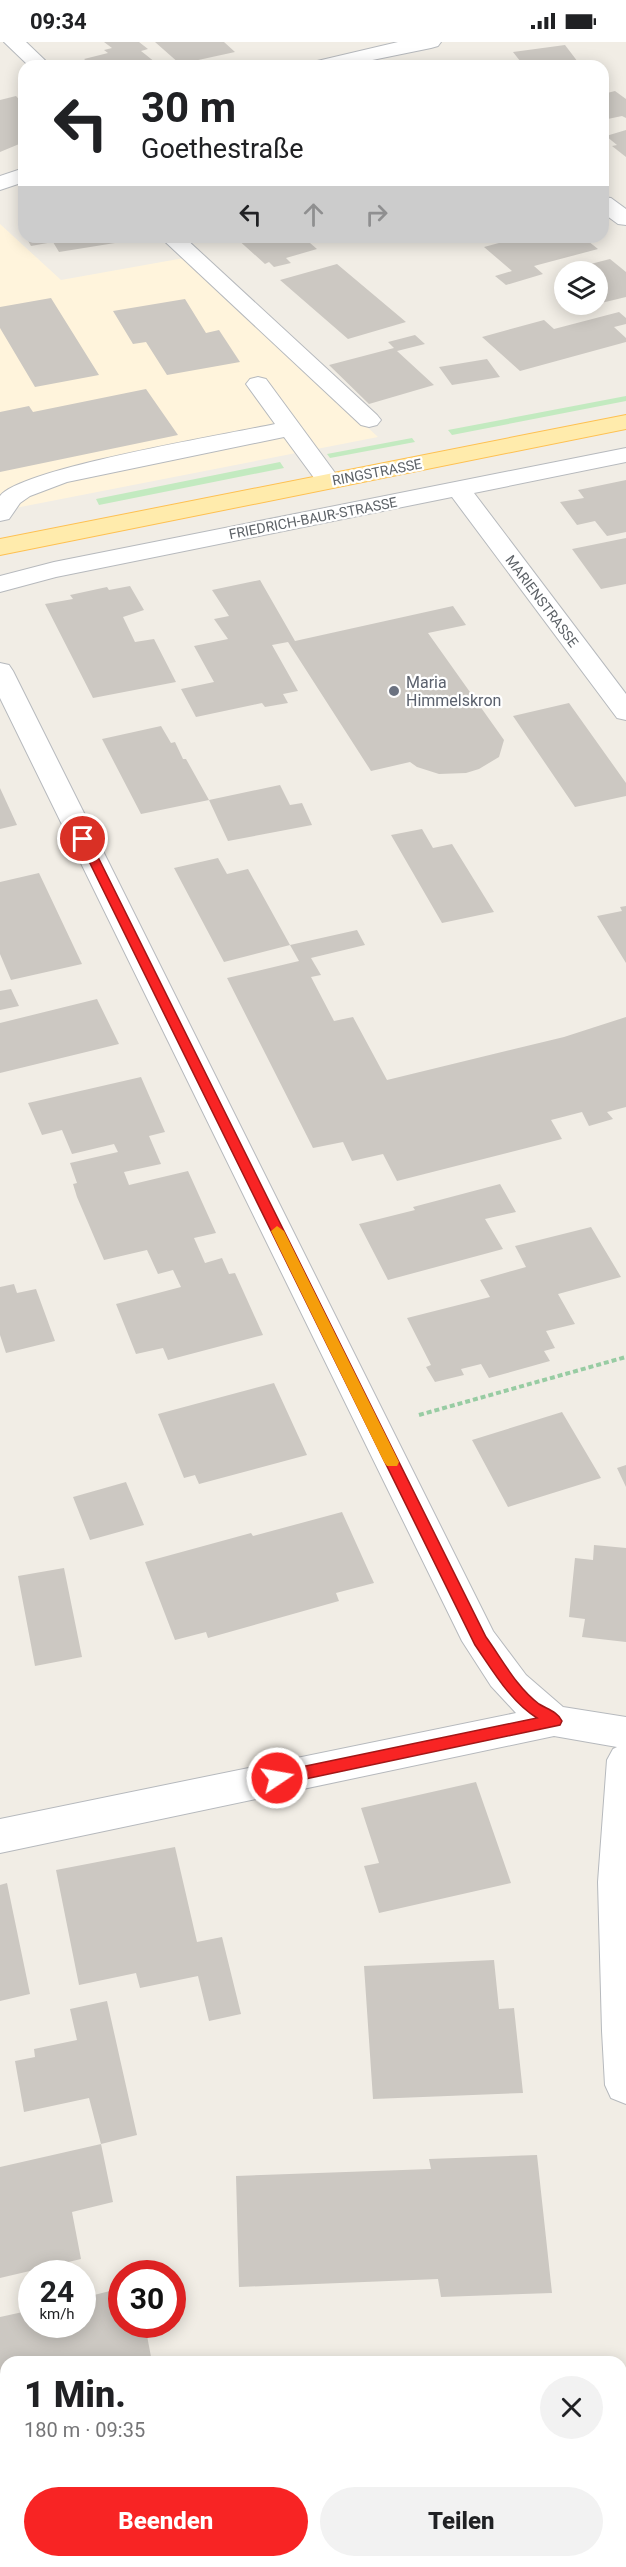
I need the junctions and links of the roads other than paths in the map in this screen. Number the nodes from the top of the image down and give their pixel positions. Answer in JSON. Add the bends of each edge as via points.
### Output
{"nodes":[{"id":1,"x":14,"y":42,"type":"edge"},
{"id":2,"x":403,"y":44,"type":"edge"},
{"id":3,"x":427,"y":51,"type":"edge"},
{"id":4,"x":34,"y":60,"type":"edge"},
{"id":5,"x":343,"y":60,"type":"edge"},
{"id":6,"x":18,"y":176,"type":"edge"},
{"id":7,"x":0,"y":184,"type":"edge"},
{"id":8,"x":609,"y":207,"type":"edge"},
{"id":9,"x":626,"y":219,"type":"edge"},
{"id":10,"x":177,"y":243,"type":"edge"},
{"id":11,"x":258,"y":384,"type":"dead end"},
{"id":12,"x":369,"y":420,"type":"dead end"},
{"id":13,"x":626,"y":422,"type":"edge"},
{"id":14,"x":291,"y":428,"type":"junction"},
{"id":15,"x":626,"y":455,"type":"edge"},
{"id":16,"x":329,"y":481,"type":"junction"},
{"id":17,"x":458,"y":489,"type":"junction"},
{"id":18,"x":0,"y":514,"type":"edge"},
{"id":19,"x":128,"y":521,"type":"junction"},
{"id":20,"x":0,"y":547,"type":"edge"},
{"id":21,"x":0,"y":557,"type":"edge"},
{"id":22,"x":0,"y":584,"type":"edge"},
{"id":23,"x":0,"y":671,"type":"edge"},
{"id":24,"x":626,"y":712,"type":"edge"},
{"id":25,"x":554,"y":1721,"type":"junction"},
{"id":26,"x":626,"y":1732,"type":"edge"},
{"id":27,"x":626,"y":1760,"type":"edge"},
{"id":28,"x":0,"y":1836,"type":"edge"},
{"id":29,"x":626,"y":2085,"type":"edge"}],
"edges":[{"from":1,"to":4,"type":"street"},
{"from":2,"to":3,"type":"street"},
{"from":2,"to":5,"type":"street"},
{"from":6,"to":7,"type":"street"},
{"from":8,"to":9,"type":"street"},
{"from":10,"to":12,"type":"street"},
{"from":11,"to":14,"type":"street"},
{"from":13,"to":16,"type":"main road","name":"RINGSTRASSE"},
{"from":14,"to":16,"type":"street"},
{"from":14,"to":18,"type":"street","via":[[60,476],[21,491]]},
{"from":15,"to":17,"type":"street","name":"FRIEDRICH-BAUR-STRASSE"},
{"from":16,"to":19,"type":"main road","name":"RINGSTRASSE"},
{"from":17,"to":22,"type":"street","name":"FRIEDRICH-BAUR-STRASSE"},
{"from":17,"to":24,"type":"street","name":"MARIENSTRASSE"},
{"from":19,"to":20,"type":"main road","name":"RINGSTRASSE"},
{"from":19,"to":21,"type":"main road","name":"RINGSTRASSE"},
{"from":23,"to":25,"type":"street","via":[[480,1641],[515,1690]]},
{"from":25,"to":26,"type":"street"},
{"from":25,"to":28,"type":"street"},
{"from":27,"to":29,"type":"street","via":[[618,1882]]}]}
